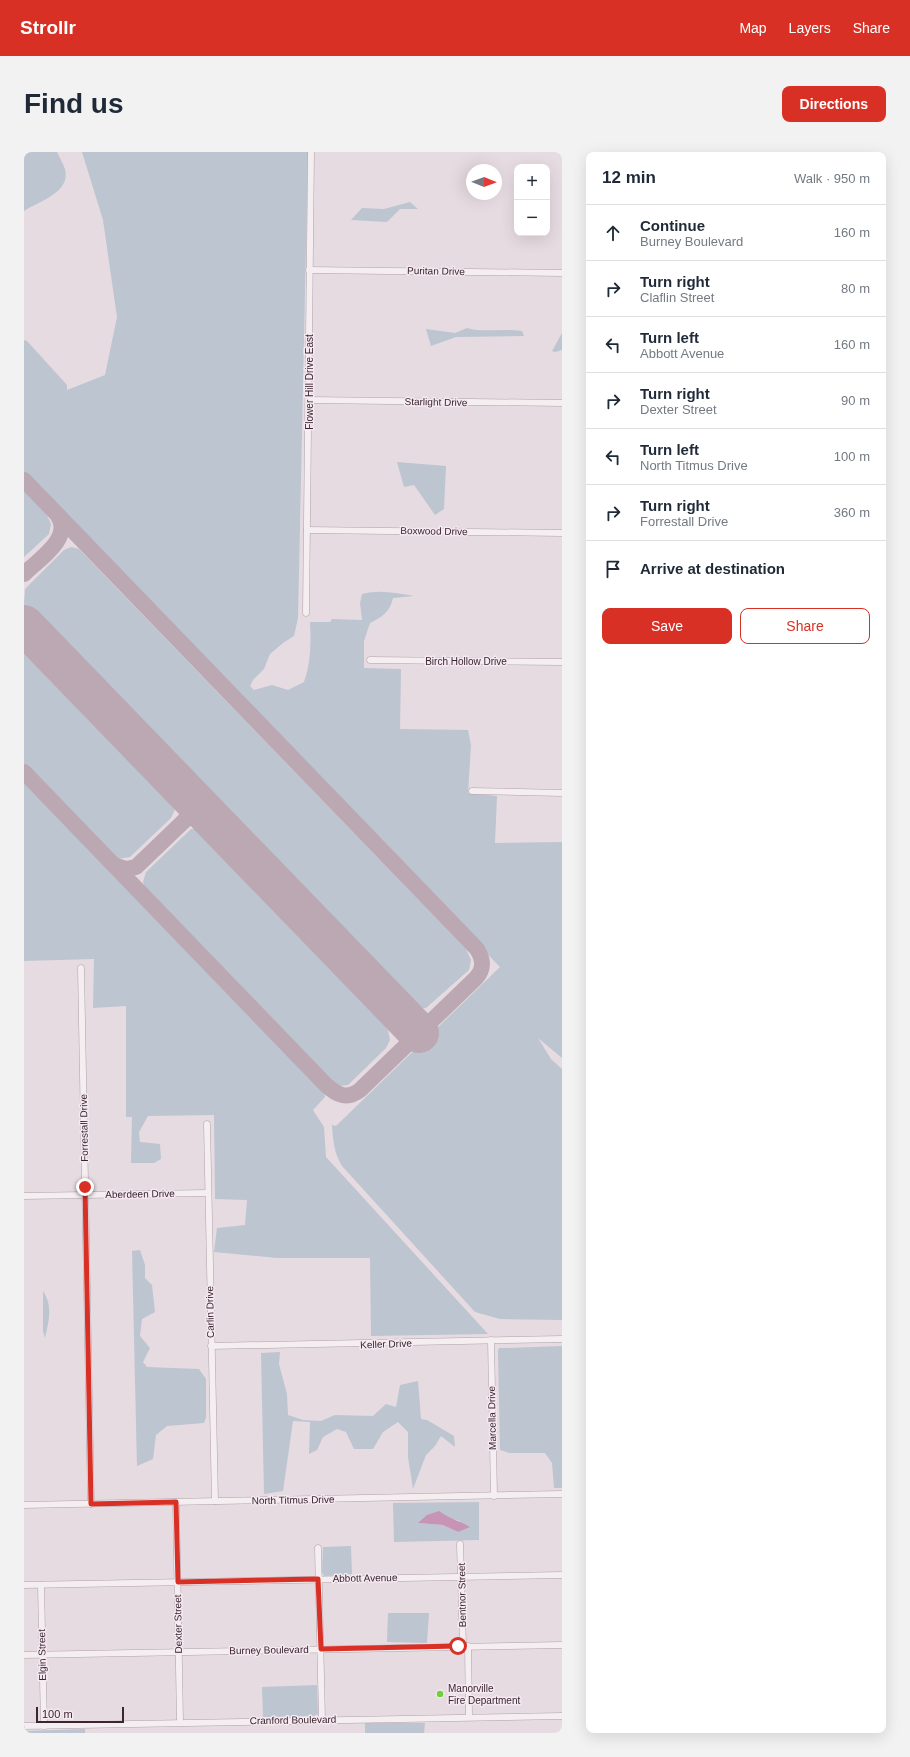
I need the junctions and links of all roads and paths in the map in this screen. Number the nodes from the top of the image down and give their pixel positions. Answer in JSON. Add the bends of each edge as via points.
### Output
{"nodes":[{"id":1,"x":311,"y":152,"type":"edge"},
{"id":2,"x":310,"y":270,"type":"junction"},
{"id":3,"x":562,"y":273,"type":"edge"},
{"id":4,"x":309,"y":400,"type":"junction"},
{"id":5,"x":562,"y":403,"type":"edge"},
{"id":6,"x":307,"y":530,"type":"junction"},
{"id":7,"x":562,"y":533,"type":"edge"},
{"id":8,"x":306,"y":613,"type":"dead end"},
{"id":9,"x":370,"y":660,"type":"dead end"},
{"id":10,"x":562,"y":662,"type":"edge"},
{"id":11,"x":472,"y":791,"type":"dead end"},
{"id":12,"x":562,"y":793,"type":"edge"},
{"id":13,"x":81,"y":968,"type":"dead end"},
{"id":14,"x":207,"y":1124,"type":"dead end"},
{"id":15,"x":207,"y":1193,"type":"junction"},
{"id":16,"x":85,"y":1195,"type":"junction"},
{"id":17,"x":24,"y":1196,"type":"edge"},
{"id":18,"x":562,"y":1339,"type":"edge"},
{"id":19,"x":491,"y":1340,"type":"junction"},
{"id":20,"x":211,"y":1346,"type":"junction"},
{"id":21,"x":562,"y":1494,"type":"edge"},
{"id":22,"x":494,"y":1496,"type":"junction"},
{"id":23,"x":215,"y":1501,"type":"junction"},
{"id":24,"x":176,"y":1502,"type":"junction"},
{"id":25,"x":91,"y":1504,"type":"junction"},
{"id":26,"x":24,"y":1505,"type":"edge"},
{"id":27,"x":460,"y":1544,"type":"dead end"},
{"id":28,"x":318,"y":1548,"type":"dead end"},
{"id":29,"x":562,"y":1575,"type":"edge"},
{"id":30,"x":462,"y":1576,"type":"junction"},
{"id":31,"x":318,"y":1579,"type":"junction"},
{"id":32,"x":178,"y":1582,"type":"junction"},
{"id":33,"x":24,"y":1585,"type":"edge"},
{"id":34,"x":41,"y":1585,"type":"junction"},
{"id":35,"x":562,"y":1645,"type":"edge"},
{"id":36,"x":465,"y":1646,"type":"junction"},
{"id":37,"x":321,"y":1649,"type":"junction"},
{"id":38,"x":179,"y":1652,"type":"junction"},
{"id":39,"x":42,"y":1654,"type":"junction"},
{"id":40,"x":24,"y":1655,"type":"edge"},
{"id":41,"x":562,"y":1716,"type":"edge"},
{"id":42,"x":469,"y":1717,"type":"junction"},
{"id":43,"x":322,"y":1720,"type":"junction"},
{"id":44,"x":180,"y":1722,"type":"junction"},
{"id":45,"x":24,"y":1726,"type":"edge"},
{"id":46,"x":44,"y":1726,"type":"junction"}],
"edges":[{"from":1,"to":2,"type":"street","name":"Flower Hill Drive East"},
{"from":2,"to":3,"type":"street","name":"Puritan Drive"},
{"from":2,"to":4,"type":"street","name":"Flower Hill Drive East"},
{"from":4,"to":5,"type":"street","name":"Starlight Drive"},
{"from":4,"to":6,"type":"street","name":"Flower Hill Drive East"},
{"from":6,"to":7,"type":"street","name":"Boxwood Drive"},
{"from":6,"to":8,"type":"street","name":"Flower Hill Drive East"},
{"from":9,"to":10,"type":"street","name":"Birch Hollow Drive"},
{"from":11,"to":12,"type":"street"},
{"from":13,"to":16,"type":"street","name":"Forrestall Drive"},
{"from":14,"to":15,"type":"street","name":"Carlin Drive"},
{"from":15,"to":16,"type":"street","name":"Aberdeen Drive"},
{"from":15,"to":20,"type":"street","name":"Carlin Drive"},
{"from":16,"to":17,"type":"street","name":"Aberdeen Drive"},
{"from":16,"to":25,"type":"street","name":"Forrestall Drive"},
{"from":18,"to":19,"type":"street","name":"Keller Drive"},
{"from":19,"to":20,"type":"street","name":"Keller Drive"},
{"from":19,"to":22,"type":"street","name":"Marcella Drive"},
{"from":20,"to":23,"type":"street","name":"Carlin Drive"},
{"from":21,"to":22,"type":"street","name":"North Titmus Drive"},
{"from":22,"to":23,"type":"street","name":"North Titmus Drive"},
{"from":23,"to":24,"type":"street","name":"North Titmus Drive"},
{"from":24,"to":25,"type":"street","name":"North Titmus Drive"},
{"from":24,"to":32,"type":"street","name":"Dexter Street"},
{"from":25,"to":26,"type":"street","name":"North Titmus Drive"},
{"from":27,"to":30,"type":"street","name":"Bentnor Street"},
{"from":28,"to":31,"type":"street"},
{"from":29,"to":30,"type":"street","name":"Abbott Avenue"},
{"from":30,"to":31,"type":"street","name":"Abbott Avenue"},
{"from":30,"to":36,"type":"street","name":"Bentnor Street"},
{"from":31,"to":32,"type":"street","name":"Abbott Avenue"},
{"from":31,"to":37,"type":"street"},
{"from":32,"to":34,"type":"street","name":"Abbott Avenue"},
{"from":32,"to":38,"type":"street","name":"Dexter Street"},
{"from":33,"to":34,"type":"street","name":"Abbott Avenue"},
{"from":34,"to":39,"type":"street","name":"Elgin Street"},
{"from":35,"to":36,"type":"street","name":"Burney Boulevard"},
{"from":36,"to":37,"type":"street","name":"Burney Boulevard"},
{"from":36,"to":42,"type":"street","name":"Bentnor Street"},
{"from":37,"to":38,"type":"street","name":"Burney Boulevard"},
{"from":37,"to":43,"type":"street"},
{"from":38,"to":39,"type":"street","name":"Burney Boulevard"},
{"from":38,"to":44,"type":"street","name":"Dexter Street"},
{"from":39,"to":40,"type":"street","name":"Burney Boulevard"},
{"from":39,"to":46,"type":"street","name":"Elgin Street"},
{"from":41,"to":42,"type":"street","name":"Cranford Boulevard"},
{"from":42,"to":43,"type":"street","name":"Cranford Boulevard"},
{"from":43,"to":44,"type":"street","name":"Cranford Boulevard"},
{"from":44,"to":46,"type":"street","name":"Cranford Boulevard"},
{"from":45,"to":46,"type":"street","name":"Cranford Boulevard"}]}
